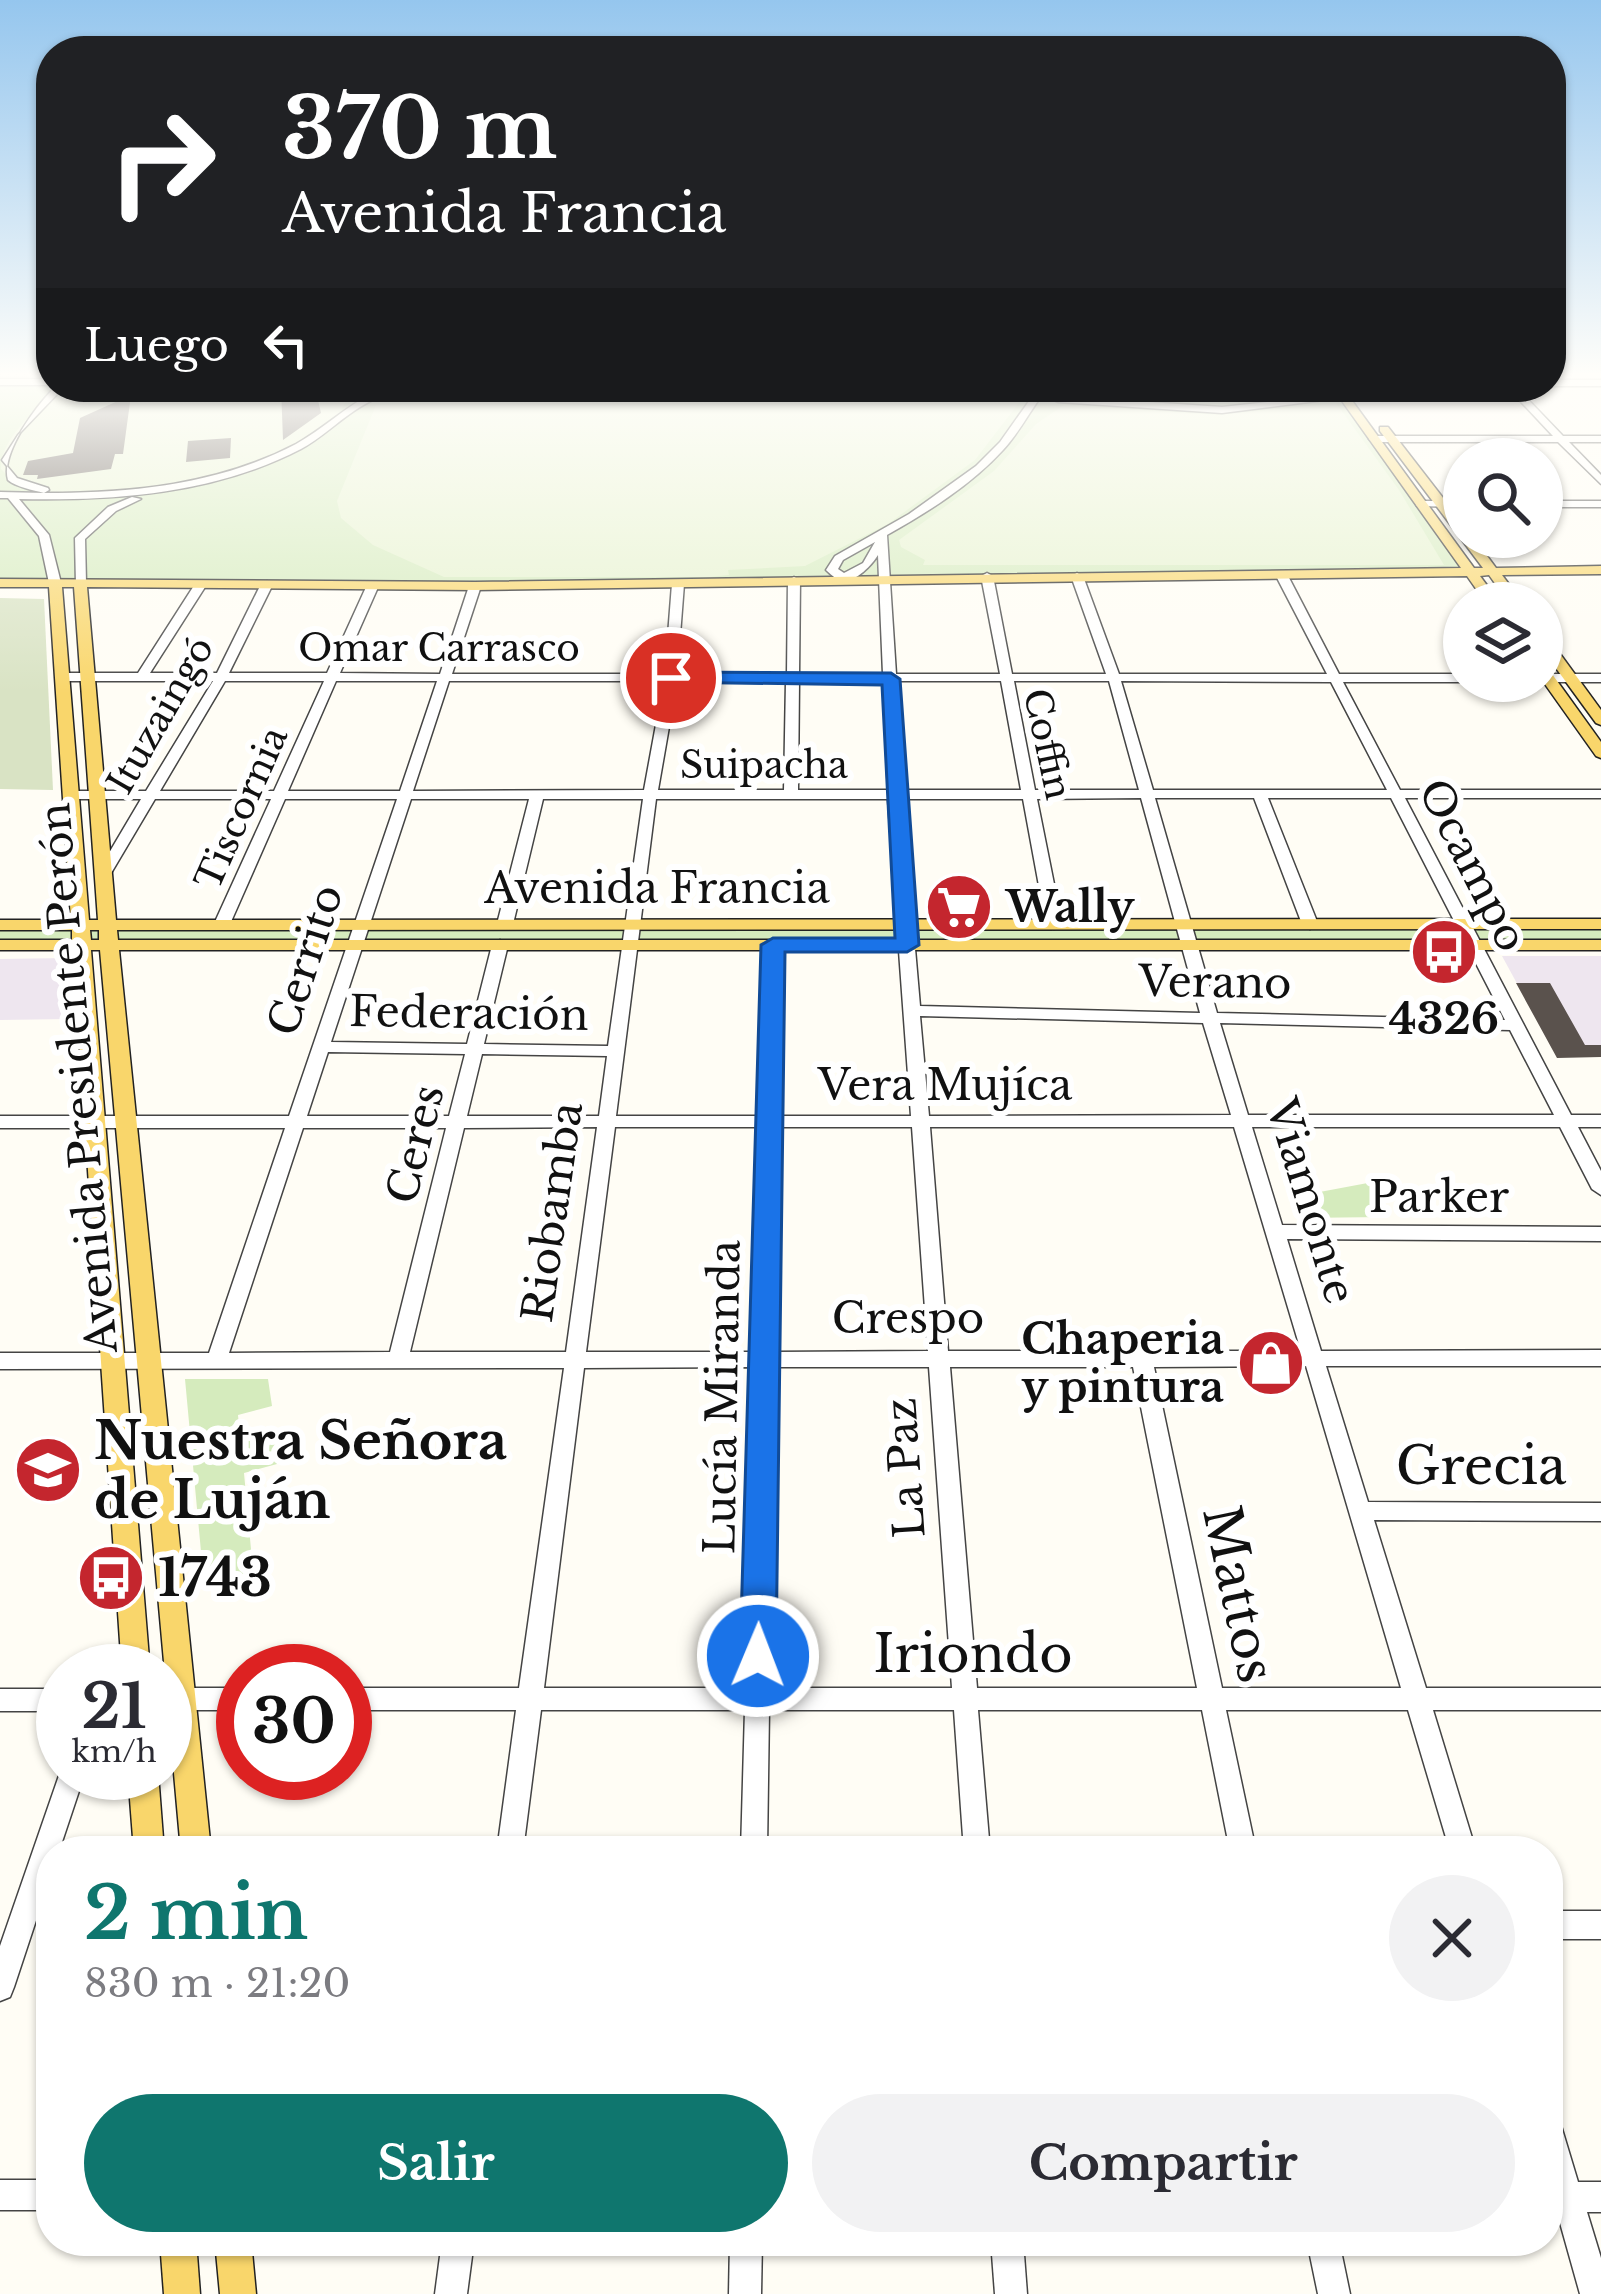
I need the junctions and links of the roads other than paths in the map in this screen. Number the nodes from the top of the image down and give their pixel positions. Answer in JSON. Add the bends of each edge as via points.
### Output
{"nodes":[{"id":1,"x":15,"y":479,"type":"edge"},
{"id":2,"x":214,"y":479,"type":"edge"},
{"id":3,"x":963,"y":479,"type":"edge"},
{"id":4,"x":1403,"y":479,"type":"edge"},
{"id":5,"x":1423,"y":479,"type":"edge"},
{"id":6,"x":172,"y":489,"type":"junction"},
{"id":7,"x":4,"y":493,"type":"edge"},
{"id":8,"x":116,"y":495,"type":"junction"},
{"id":9,"x":1421,"y":504,"type":"junction"},
{"id":10,"x":1442,"y":504,"type":"joint"},
{"id":11,"x":1563,"y":504,"type":"edge"},
{"id":12,"x":1601,"y":504,"type":"edge"},
{"id":13,"x":887,"y":533,"type":"junction"},
{"id":14,"x":1483,"y":558,"type":"edge"},
{"id":15,"x":1471,"y":572,"type":"junction"},
{"id":16,"x":1281,"y":574,"type":"junction"},
{"id":17,"x":1495,"y":574,"type":"junction"},
{"id":18,"x":1601,"y":574,"type":"edge"},
{"id":19,"x":987,"y":576,"type":"junction"},
{"id":20,"x":1077,"y":576,"type":"junction"},
{"id":21,"x":885,"y":577,"type":"junction"},
{"id":22,"x":843,"y":578,"type":"junction"},
{"id":23,"x":794,"y":580,"type":"junction"},
{"id":24,"x":1478,"y":582,"type":"edge"},
{"id":25,"x":1501,"y":582,"type":"edge"},
{"id":26,"x":0,"y":583,"type":"edge"},
{"id":27,"x":55,"y":583,"type":"junction"},
{"id":28,"x":80,"y":583,"type":"junction"},
{"id":29,"x":201,"y":584,"type":"junction"},
{"id":30,"x":267,"y":584,"type":"junction"},
{"id":31,"x":678,"y":584,"type":"junction"},
{"id":32,"x":373,"y":585,"type":"junction"},
{"id":33,"x":475,"y":586,"type":"junction"},
{"id":34,"x":1563,"y":668,"type":"edge"},
{"id":35,"x":62,"y":677,"type":"junction"},
{"id":36,"x":87,"y":677,"type":"junction"},
{"id":37,"x":1563,"y":677,"type":"edge"},
{"id":38,"x":141,"y":678,"type":"junction"},
{"id":39,"x":444,"y":678,"type":"junction"},
{"id":40,"x":671,"y":678,"type":"junction"},
{"id":41,"x":792,"y":678,"type":"junction"},
{"id":42,"x":1004,"y":678,"type":"junction"},
{"id":43,"x":1114,"y":678,"type":"junction"},
{"id":44,"x":1570,"y":678,"type":"junction"},
{"id":45,"x":1601,"y":678,"type":"edge"},
{"id":46,"x":220,"y":679,"type":"junction"},
{"id":47,"x":333,"y":679,"type":"junction"},
{"id":48,"x":891,"y":679,"type":"junction"},
{"id":49,"x":1337,"y":679,"type":"junction"},
{"id":50,"x":1443,"y":679,"type":"edge"},
{"id":51,"x":1563,"y":702,"type":"edge"},
{"id":52,"x":1601,"y":720,"type":"edge"},
{"id":53,"x":1601,"y":754,"type":"edge"},
{"id":54,"x":1144,"y":794,"type":"junction"},
{"id":55,"x":1258,"y":794,"type":"junction"},
{"id":56,"x":1396,"y":794,"type":"junction"},
{"id":57,"x":1601,"y":794,"type":"edge"},
{"id":58,"x":70,"y":795,"type":"junction"},
{"id":59,"x":791,"y":795,"type":"junction"},
{"id":60,"x":896,"y":795,"type":"junction"},
{"id":61,"x":1029,"y":795,"type":"junction"},
{"id":62,"x":97,"y":796,"type":"junction"},
{"id":63,"x":148,"y":796,"type":"junction"},
{"id":64,"x":278,"y":796,"type":"junction"},
{"id":65,"x":406,"y":796,"type":"junction"},
{"id":66,"x":537,"y":796,"type":"junction"},
{"id":67,"x":650,"y":796,"type":"junction"},
{"id":68,"x":103,"y":875,"type":"junction"},
{"id":69,"x":107,"y":923,"type":"junction"},
{"id":70,"x":222,"y":923,"type":"junction"},
{"id":71,"x":361,"y":924,"type":"junction"},
{"id":72,"x":505,"y":924,"type":"junction"},
{"id":73,"x":1054,"y":924,"type":"junction"},
{"id":74,"x":1183,"y":924,"type":"junction"},
{"id":75,"x":1310,"y":924,"type":"junction"},
{"id":76,"x":1463,"y":924,"type":"junction"},
{"id":77,"x":1601,"y":924,"type":"edge"},
{"id":78,"x":0,"y":925,"type":"edge"},
{"id":79,"x":81,"y":934,"type":"junction"},
{"id":80,"x":632,"y":934,"type":"junction"},
{"id":81,"x":906,"y":934,"type":"junction"},
{"id":82,"x":0,"y":945,"type":"edge"},
{"id":83,"x":109,"y":945,"type":"junction"},
{"id":84,"x":353,"y":945,"type":"junction"},
{"id":85,"x":500,"y":945,"type":"junction"},
{"id":86,"x":773,"y":945,"type":"junction"},
{"id":87,"x":1189,"y":945,"type":"junction"},
{"id":88,"x":1474,"y":945,"type":"junction"},
{"id":89,"x":1601,"y":945,"type":"edge"},
{"id":90,"x":912,"y":1011,"type":"junction"},
{"id":91,"x":1210,"y":1018,"type":"junction"},
{"id":92,"x":1516,"y":1025,"type":"junction"},
{"id":93,"x":320,"y":1046,"type":"junction"},
{"id":94,"x":475,"y":1049,"type":"junction"},
{"id":95,"x":616,"y":1051,"type":"junction"},
{"id":96,"x":297,"y":1121,"type":"junction"},
{"id":97,"x":458,"y":1121,"type":"junction"},
{"id":98,"x":607,"y":1121,"type":"junction"},
{"id":99,"x":771,"y":1121,"type":"junction"},
{"id":100,"x":921,"y":1121,"type":"junction"},
{"id":101,"x":1244,"y":1121,"type":"junction"},
{"id":102,"x":1566,"y":1121,"type":"junction"},
{"id":103,"x":1601,"y":1121,"type":"edge"},
{"id":104,"x":0,"y":1122,"type":"edge"},
{"id":105,"x":95,"y":1122,"type":"junction"},
{"id":106,"x":126,"y":1122,"type":"junction"},
{"id":107,"x":1601,"y":1189,"type":"edge"},
{"id":108,"x":1276,"y":1232,"type":"junction"},
{"id":109,"x":1601,"y":1234,"type":"edge"},
{"id":110,"x":1313,"y":1355,"type":"junction"},
{"id":111,"x":1142,"y":1356,"type":"junction"},
{"id":112,"x":939,"y":1357,"type":"junction"},
{"id":113,"x":764,"y":1358,"type":"junction"},
{"id":114,"x":1601,"y":1358,"type":"edge"},
{"id":115,"x":575,"y":1359,"type":"junction"},
{"id":116,"x":398,"y":1360,"type":"junction"},
{"id":117,"x":0,"y":1361,"type":"edge"},
{"id":118,"x":216,"y":1361,"type":"junction"},
{"id":119,"x":112,"y":1362,"type":"junction"},
{"id":120,"x":149,"y":1362,"type":"junction"},
{"id":121,"x":1360,"y":1511,"type":"junction"},
{"id":122,"x":1601,"y":1512,"type":"edge"},
{"id":123,"x":134,"y":1644,"type":"edge"},
{"id":124,"x":169,"y":1644,"type":"edge"},
{"id":125,"x":530,"y":1698,"type":"junction"},
{"id":126,"x":757,"y":1698,"type":"junction"},
{"id":127,"x":372,"y":1699,"type":"edge"},
{"id":128,"x":965,"y":1699,"type":"junction"},
{"id":129,"x":1212,"y":1699,"type":"junction"},
{"id":130,"x":1418,"y":1699,"type":"junction"},
{"id":131,"x":1601,"y":1699,"type":"edge"},
{"id":132,"x":0,"y":1700,"type":"edge"},
{"id":133,"x":36,"y":1700,"type":"edge"},
{"id":134,"x":63,"y":1800,"type":"edge"},
{"id":135,"x":145,"y":1800,"type":"edge"},
{"id":136,"x":188,"y":1800,"type":"edge"},
{"id":137,"x":51,"y":1836,"type":"edge"},
{"id":138,"x":148,"y":1836,"type":"edge"},
{"id":139,"x":194,"y":1836,"type":"edge"},
{"id":140,"x":512,"y":1836,"type":"edge"},
{"id":141,"x":754,"y":1836,"type":"edge"},
{"id":142,"x":976,"y":1836,"type":"edge"},
{"id":143,"x":1240,"y":1836,"type":"edge"},
{"id":144,"x":1459,"y":1836,"type":"edge"},
{"id":145,"x":36,"y":1880,"type":"edge"},
{"id":146,"x":1563,"y":1925,"type":"edge"},
{"id":147,"x":1601,"y":1925,"type":"edge"},
{"id":148,"x":0,"y":1987,"type":"edge"},
{"id":149,"x":0,"y":2195,"type":"edge"},
{"id":150,"x":36,"y":2195,"type":"edge"},
{"id":151,"x":1563,"y":2197,"type":"edge"},
{"id":152,"x":1601,"y":2198,"type":"edge"},
{"id":153,"x":1563,"y":2210,"type":"edge"},
{"id":154,"x":179,"y":2256,"type":"edge"},
{"id":155,"x":234,"y":2256,"type":"edge"},
{"id":156,"x":456,"y":2256,"type":"edge"},
{"id":157,"x":746,"y":2256,"type":"edge"},
{"id":158,"x":1008,"y":2256,"type":"edge"},
{"id":159,"x":1326,"y":2256,"type":"edge"},
{"id":160,"x":182,"y":2294,"type":"edge"},
{"id":161,"x":238,"y":2294,"type":"edge"},
{"id":162,"x":451,"y":2294,"type":"edge"},
{"id":163,"x":745,"y":2294,"type":"edge"},
{"id":164,"x":1011,"y":2294,"type":"edge"},
{"id":165,"x":1334,"y":2294,"type":"edge"},
{"id":166,"x":1596,"y":2294,"type":"edge"}],
"edges":[{"from":1,"to":8,"type":"street"},
{"from":2,"to":6,"type":"street"},
{"from":3,"to":13,"type":"street"},
{"from":4,"to":9,"type":"main road"},
{"from":5,"to":10,"type":"main road"},
{"from":6,"to":8,"type":"street"},
{"from":6,"to":28,"type":"street","via":[[91,523],[78,550]]},
{"from":7,"to":8,"type":"street"},
{"from":7,"to":27,"type":"street","via":[[44,535]]},
{"from":9,"to":10,"type":"street"},
{"from":9,"to":15,"type":"main road"},
{"from":11,"to":12,"type":"street"},
{"from":13,"to":21,"type":"street","name":"La Paz"},
{"from":13,"to":22,"type":"street","via":[[867,565]]},
{"from":13,"to":22,"type":"street","via":[[833,564]]},
{"from":14,"to":17,"type":"main road"},
{"from":15,"to":16,"type":"main road"},
{"from":15,"to":17,"type":"main road"},
{"from":15,"to":24,"type":"main road"},
{"from":16,"to":20,"type":"main road"},
{"from":16,"to":49,"type":"street","name":"Ocampo"},
{"from":17,"to":18,"type":"main road"},
{"from":17,"to":25,"type":"main road"},
{"from":19,"to":20,"type":"main road"},
{"from":19,"to":21,"type":"main road"},
{"from":19,"to":42,"type":"street","name":"Coffin"},
{"from":20,"to":43,"type":"street","name":"Viamonte"},
{"from":21,"to":22,"type":"main road"},
{"from":21,"to":48,"type":"street","name":"La Paz"},
{"from":22,"to":23,"type":"main road"},
{"from":23,"to":31,"type":"main road"},
{"from":23,"to":41,"type":"street"},
{"from":26,"to":27,"type":"main road"},
{"from":27,"to":28,"type":"main road"},
{"from":27,"to":35,"type":"main road","name":"Avenida Presidente Perón"},
{"from":28,"to":29,"type":"main road"},
{"from":28,"to":36,"type":"main road","name":"Avenida Presidente Perón"},
{"from":29,"to":30,"type":"main road"},
{"from":29,"to":38,"type":"street"},
{"from":30,"to":32,"type":"main road"},
{"from":30,"to":46,"type":"street","name":"Ituzaingó"},
{"from":31,"to":33,"type":"main road"},
{"from":31,"to":40,"type":"street","name":"Riobamba"},
{"from":32,"to":33,"type":"main road"},
{"from":32,"to":47,"type":"street","name":"Tiscornia"},
{"from":33,"to":39,"type":"street","name":"Cerrito"},
{"from":34,"to":44,"type":"main road"},
{"from":35,"to":36,"type":"street","name":"Omar Carrasco"},
{"from":35,"to":58,"type":"main road","name":"Avenida Presidente Perón"},
{"from":36,"to":38,"type":"street","name":"Omar Carrasco"},
{"from":36,"to":62,"type":"main road","name":"Avenida Presidente Perón"},
{"from":37,"to":44,"type":"street"},
{"from":38,"to":46,"type":"street","name":"Omar Carrasco"},
{"from":39,"to":40,"type":"street","name":"Omar Carrasco"},
{"from":39,"to":47,"type":"street","name":"Omar Carrasco"},
{"from":39,"to":65,"type":"street","name":"Cerrito"},
{"from":40,"to":41,"type":"street","name":"Omar Carrasco"},
{"from":40,"to":67,"type":"street","name":"Riobamba"},
{"from":41,"to":48,"type":"street","name":"Omar Carrasco"},
{"from":41,"to":59,"type":"street"},
{"from":42,"to":43,"type":"street","name":"Omar Carrasco"},
{"from":42,"to":48,"type":"street","name":"Omar Carrasco"},
{"from":42,"to":61,"type":"street","name":"Coffin"},
{"from":43,"to":49,"type":"street","name":"Omar Carrasco"},
{"from":43,"to":54,"type":"street","name":"Viamonte"},
{"from":44,"to":45,"type":"street"},
{"from":44,"to":52,"type":"main road"},
{"from":46,"to":47,"type":"street","name":"Omar Carrasco"},
{"from":46,"to":63,"type":"street","name":"Ituzaingó"},
{"from":47,"to":64,"type":"street","name":"Tiscornia"},
{"from":48,"to":60,"type":"street","name":"La Paz"},
{"from":49,"to":50,"type":"street","name":"Omar Carrasco"},
{"from":49,"to":56,"type":"street","name":"Ocampo"},
{"from":51,"to":53,"type":"main road"},
{"from":54,"to":55,"type":"street","name":"Suipacha"},
{"from":54,"to":61,"type":"street","name":"Suipacha"},
{"from":54,"to":74,"type":"street","name":"Viamonte"},
{"from":55,"to":56,"type":"street","name":"Suipacha"},
{"from":55,"to":75,"type":"street"},
{"from":56,"to":57,"type":"street","name":"Suipacha"},
{"from":56,"to":76,"type":"street","name":"Ocampo"},
{"from":58,"to":62,"type":"street","name":"Suipacha"},
{"from":58,"to":79,"type":"main road","name":"Avenida Presidente Perón"},
{"from":59,"to":60,"type":"street","name":"Suipacha"},
{"from":59,"to":67,"type":"street","name":"Suipacha"},
{"from":60,"to":61,"type":"street","name":"Suipacha"},
{"from":60,"to":81,"type":"street","name":"La Paz"},
{"from":61,"to":73,"type":"street","name":"Coffin"},
{"from":62,"to":63,"type":"street","name":"Suipacha"},
{"from":62,"to":68,"type":"main road","name":"Avenida Presidente Perón"},
{"from":63,"to":64,"type":"street","name":"Suipacha"},
{"from":63,"to":68,"type":"street","name":"Ituzaingó"},
{"from":64,"to":65,"type":"street","name":"Suipacha"},
{"from":64,"to":70,"type":"street","name":"Tiscornia"},
{"from":65,"to":66,"type":"street","name":"Suipacha"},
{"from":65,"to":71,"type":"street","name":"Cerrito"},
{"from":66,"to":67,"type":"street","name":"Suipacha"},
{"from":66,"to":72,"type":"street"},
{"from":67,"to":80,"type":"street","name":"Riobamba"},
{"from":68,"to":69,"type":"main road","name":"Avenida Presidente Perón"},
{"from":69,"to":70,"type":"main road","name":"Avenida Francia"},
{"from":69,"to":79,"type":"main road","name":"Avenida Francia"},
{"from":69,"to":83,"type":"main road","name":"Avenida Presidente Perón"},
{"from":70,"to":71,"type":"main road","name":"Avenida Francia"},
{"from":71,"to":72,"type":"main road","name":"Avenida Francia"},
{"from":71,"to":84,"type":"street","name":"Cerrito"},
{"from":72,"to":80,"type":"main road","name":"Avenida Francia"},
{"from":73,"to":74,"type":"main road","name":"Avenida Francia"},
{"from":73,"to":81,"type":"main road","name":"Avenida Francia"},
{"from":74,"to":75,"type":"main road","name":"Avenida Francia"},
{"from":74,"to":87,"type":"street","name":"Viamonte"},
{"from":75,"to":76,"type":"main road","name":"Avenida Francia"},
{"from":76,"to":77,"type":"main road","name":"Avenida Francia"},
{"from":76,"to":88,"type":"street","name":"Ocampo"},
{"from":78,"to":79,"type":"main road","name":"Avenida Francia"},
{"from":79,"to":82,"type":"main road","name":"Avenida Francia"},
{"from":79,"to":83,"type":"main road","name":"Avenida Francia"},
{"from":79,"to":105,"type":"main road","name":"Avenida Presidente Perón"},
{"from":80,"to":81,"type":"main road","name":"Avenida Francia"},
{"from":80,"to":85,"type":"main road","name":"Avenida Francia"},
{"from":80,"to":86,"type":"main road","name":"Avenida Francia"},
{"from":80,"to":95,"type":"street","name":"Riobamba"},
{"from":81,"to":86,"type":"main road","name":"Avenida Francia"},
{"from":81,"to":87,"type":"main road","name":"Avenida Francia"},
{"from":81,"to":90,"type":"street","name":"La Paz"},
{"from":83,"to":84,"type":"main road","name":"Avenida Francia"},
{"from":83,"to":106,"type":"main road","name":"Avenida Presidente Perón"},
{"from":84,"to":85,"type":"main road","name":"Avenida Francia"},
{"from":84,"to":93,"type":"street","name":"Cerrito"},
{"from":85,"to":94,"type":"street","name":"Ceres"},
{"from":86,"to":99,"type":"street","name":"Lucía Miranda"},
{"from":87,"to":88,"type":"main road","name":"Avenida Francia"},
{"from":87,"to":91,"type":"street","name":"Viamonte"},
{"from":88,"to":89,"type":"main road","name":"Avenida Francia"},
{"from":88,"to":92,"type":"street","name":"Ocampo"},
{"from":90,"to":91,"type":"street","name":"Verano"},
{"from":90,"to":100,"type":"street","name":"La Paz"},
{"from":91,"to":92,"type":"street","name":"Verano"},
{"from":91,"to":101,"type":"street","name":"Viamonte"},
{"from":92,"to":102,"type":"street","name":"Ocampo"},
{"from":93,"to":94,"type":"street","name":"Federación"},
{"from":93,"to":96,"type":"street","name":"Cerrito"},
{"from":94,"to":95,"type":"street","name":"Federación"},
{"from":94,"to":97,"type":"street","name":"Ceres"},
{"from":95,"to":98,"type":"street","name":"Riobamba"},
{"from":96,"to":97,"type":"street","name":"Vera Mujíca"},
{"from":96,"to":106,"type":"street","name":"Vera Mujíca"},
{"from":96,"to":118,"type":"street","name":"Cerrito"},
{"from":97,"to":98,"type":"street","name":"Vera Mujíca"},
{"from":97,"to":116,"type":"street","name":"Ceres"},
{"from":98,"to":99,"type":"street","name":"Vera Mujíca"},
{"from":98,"to":115,"type":"street","name":"Riobamba"},
{"from":99,"to":100,"type":"street","name":"Vera Mujíca"},
{"from":99,"to":113,"type":"street","name":"Lucía Miranda"},
{"from":100,"to":101,"type":"street","name":"Vera Mujíca"},
{"from":100,"to":112,"type":"street","name":"La Paz"},
{"from":101,"to":102,"type":"street","name":"Vera Mujíca"},
{"from":101,"to":108,"type":"street","name":"Viamonte"},
{"from":102,"to":103,"type":"street","name":"Vera Mujíca"},
{"from":102,"to":107,"type":"street","name":"Ocampo"},
{"from":104,"to":105,"type":"street","name":"Vera Mujíca"},
{"from":105,"to":106,"type":"street","name":"Vera Mujíca"},
{"from":105,"to":119,"type":"main road","name":"Avenida Presidente Perón"},
{"from":106,"to":120,"type":"main road","name":"Avenida Presidente Perón"},
{"from":108,"to":109,"type":"street","name":"Parker"},
{"from":108,"to":110,"type":"street","name":"Viamonte"},
{"from":110,"to":111,"type":"street","name":"Crespo"},
{"from":110,"to":114,"type":"street","name":"Crespo"},
{"from":110,"to":121,"type":"street","name":"Viamonte"},
{"from":111,"to":112,"type":"street","name":"Crespo"},
{"from":111,"to":129,"type":"street","name":"Mattos"},
{"from":112,"to":113,"type":"street","name":"Crespo"},
{"from":112,"to":128,"type":"street","name":"La Paz"},
{"from":113,"to":115,"type":"street","name":"Crespo"},
{"from":113,"to":126,"type":"street","name":"Lucía Miranda"},
{"from":115,"to":116,"type":"street","name":"Crespo"},
{"from":115,"to":125,"type":"street","name":"Riobamba"},
{"from":116,"to":118,"type":"street","name":"Crespo"},
{"from":117,"to":119,"type":"street","name":"Crespo"},
{"from":118,"to":120,"type":"street","name":"Crespo"},
{"from":119,"to":120,"type":"street","name":"Crespo"},
{"from":119,"to":123,"type":"main road","name":"Avenida Presidente Perón"},
{"from":120,"to":124,"type":"main road","name":"Avenida Presidente Perón"},
{"from":121,"to":122,"type":"street","name":"Grecia"},
{"from":121,"to":130,"type":"street","name":"Viamonte"},
{"from":125,"to":126,"type":"street","name":"Iriondo"},
{"from":125,"to":127,"type":"street","name":"Iriondo"},
{"from":125,"to":140,"type":"street","name":"Riobamba"},
{"from":126,"to":128,"type":"street","name":"Iriondo"},
{"from":126,"to":141,"type":"street","name":"Lucía Miranda"},
{"from":128,"to":129,"type":"street","name":"Iriondo"},
{"from":128,"to":142,"type":"street","name":"La Paz"},
{"from":129,"to":130,"type":"street","name":"Iriondo"},
{"from":129,"to":143,"type":"street","name":"Mattos"},
{"from":130,"to":131,"type":"street","name":"Iriondo"},
{"from":130,"to":144,"type":"street","name":"Viamonte"},
{"from":132,"to":133,"type":"street"},
{"from":134,"to":137,"type":"street"},
{"from":135,"to":138,"type":"main road"},
{"from":136,"to":139,"type":"main road","name":"Avenida Presidente Perón"},
{"from":145,"to":148,"type":"street"},
{"from":146,"to":147,"type":"street"},
{"from":149,"to":150,"type":"street"},
{"from":151,"to":152,"type":"street"},
{"from":153,"to":166,"type":"street"},
{"from":154,"to":160,"type":"main road"},
{"from":155,"to":161,"type":"main road"},
{"from":156,"to":162,"type":"street"},
{"from":157,"to":163,"type":"street"},
{"from":158,"to":164,"type":"street"},
{"from":159,"to":165,"type":"street"}]}
